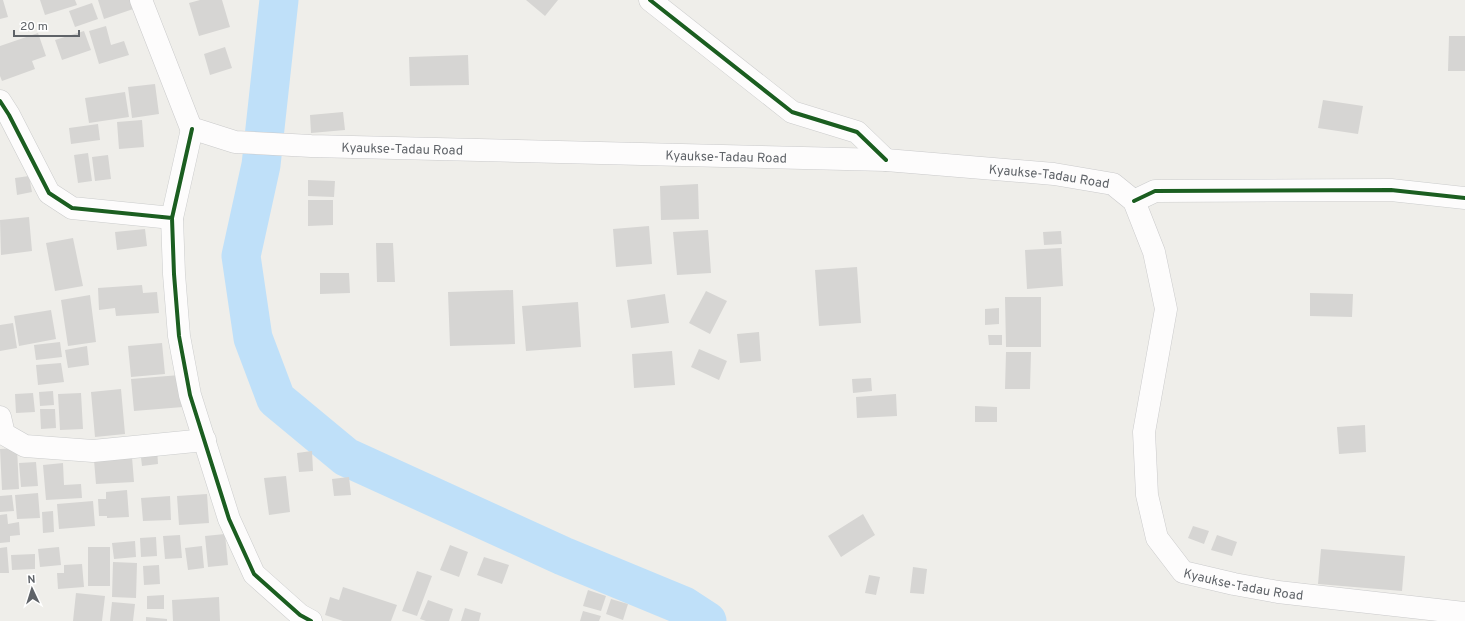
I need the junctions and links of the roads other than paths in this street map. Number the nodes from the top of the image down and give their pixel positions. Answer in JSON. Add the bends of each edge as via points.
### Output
{"nodes":[{"id":1,"x":141,"y":0,"type":"edge"},
{"id":2,"x":650,"y":0,"type":"edge"},
{"id":3,"x":0,"y":101,"type":"edge"},
{"id":4,"x":192,"y":129,"type":"junction"},
{"id":5,"x":886,"y":160,"type":"junction"},
{"id":6,"x":1465,"y":198,"type":"edge"},
{"id":7,"x":1134,"y":201,"type":"junction"},
{"id":8,"x":172,"y":218,"type":"junction"},
{"id":9,"x":0,"y":417,"type":"edge"},
{"id":10,"x":205,"y":440,"type":"junction"},
{"id":11,"x":1465,"y":613,"type":"edge"},
{"id":12,"x":311,"y":621,"type":"edge"}],
"edges":[{"from":1,"to":4,"type":"main road"},
{"from":2,"to":5,"type":"main road","via":[[792,112],[857,132]]},
{"from":3,"to":8,"type":"main road","via":[[49,193],[72,208]]},
{"from":4,"to":5,"type":"main road","name":"Kyaukse-Tadau Road","via":[[236,142],[311,146]]},
{"from":4,"to":8,"type":"main road"},
{"from":5,"to":7,"type":"main road","name":"Kyaukse-Tadau Road","via":[[1069,176],[1113,184]]},
{"from":6,"to":7,"type":"main road","via":[[1391,190],[1155,191]]},
{"from":7,"to":11,"type":"main road","name":"Kyaukse-Tadau Road","via":[[1154,252],[1166,309],[1144,432],[1147,495],[1157,538],[1183,572],[1278,592]]},
{"from":8,"to":10,"type":"main road","via":[[179,336],[190,396]]},
{"from":9,"to":10,"type":"main road","via":[[4,434],[25,446],[93,451]]},
{"from":10,"to":12,"type":"main road","via":[[229,519],[254,574],[300,615]]}]}
